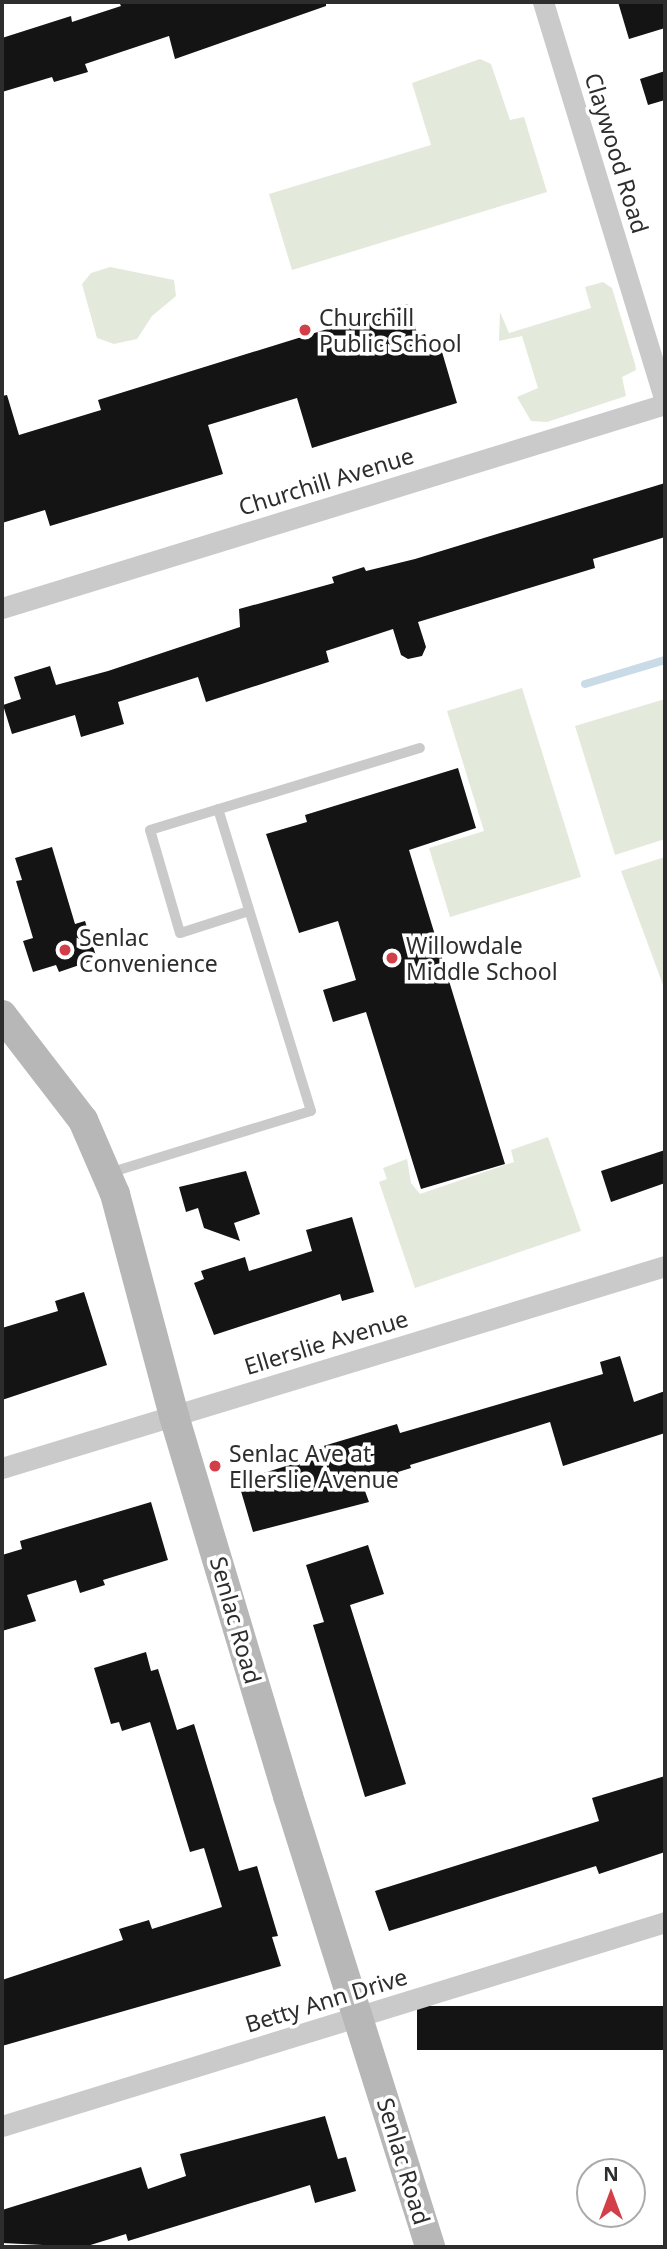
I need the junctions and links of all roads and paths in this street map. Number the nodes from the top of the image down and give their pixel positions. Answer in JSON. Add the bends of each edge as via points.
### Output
{"nodes":[{"id":1,"x":543,"y":2,"type":"edge"},
{"id":2,"x":665,"y":402,"type":"edge"},
{"id":3,"x":2,"y":608,"type":"edge"},
{"id":4,"x":420,"y":747,"type":"dead end"},
{"id":5,"x":218,"y":809,"type":"junction"},
{"id":6,"x":250,"y":911,"type":"junction"},
{"id":7,"x":4,"y":1025,"type":"edge"},
{"id":8,"x":106,"y":1174,"type":"junction"},
{"id":9,"x":665,"y":1267,"type":"edge"},
{"id":10,"x":174,"y":1416,"type":"junction"},
{"id":11,"x":2,"y":1468,"type":"edge"},
{"id":12,"x":665,"y":1922,"type":"edge"},
{"id":13,"x":360,"y":2017,"type":"junction"},
{"id":14,"x":2,"y":2126,"type":"edge"},
{"id":15,"x":430,"y":2247,"type":"edge"}],
"edges":[{"from":1,"to":2,"type":"street","name":"Claywood Road"},
{"from":2,"to":3,"type":"street","name":"Churchill Avenue"},
{"from":4,"to":5,"type":"lane"},
{"from":5,"to":6,"type":"lane"},
{"from":5,"to":6,"type":"lane","via":[[150,830],[180,933]]},
{"from":6,"to":8,"type":"lane","via":[[311,1111]]},
{"from":7,"to":8,"type":"street","name":"Senlac Road","via":[[83,1120]]},
{"from":8,"to":10,"type":"street","name":"Senlac Road"},
{"from":9,"to":10,"type":"street","name":"Ellerslie Avenue"},
{"from":10,"to":11,"type":"street","name":"Ellerslie Avenue"},
{"from":10,"to":13,"type":"street","name":"Senlac Road"},
{"from":12,"to":13,"type":"street","name":"Betty Ann Drive"},
{"from":13,"to":14,"type":"street","name":"Betty Ann Drive"},
{"from":13,"to":15,"type":"street","name":"Senlac Road"}]}
